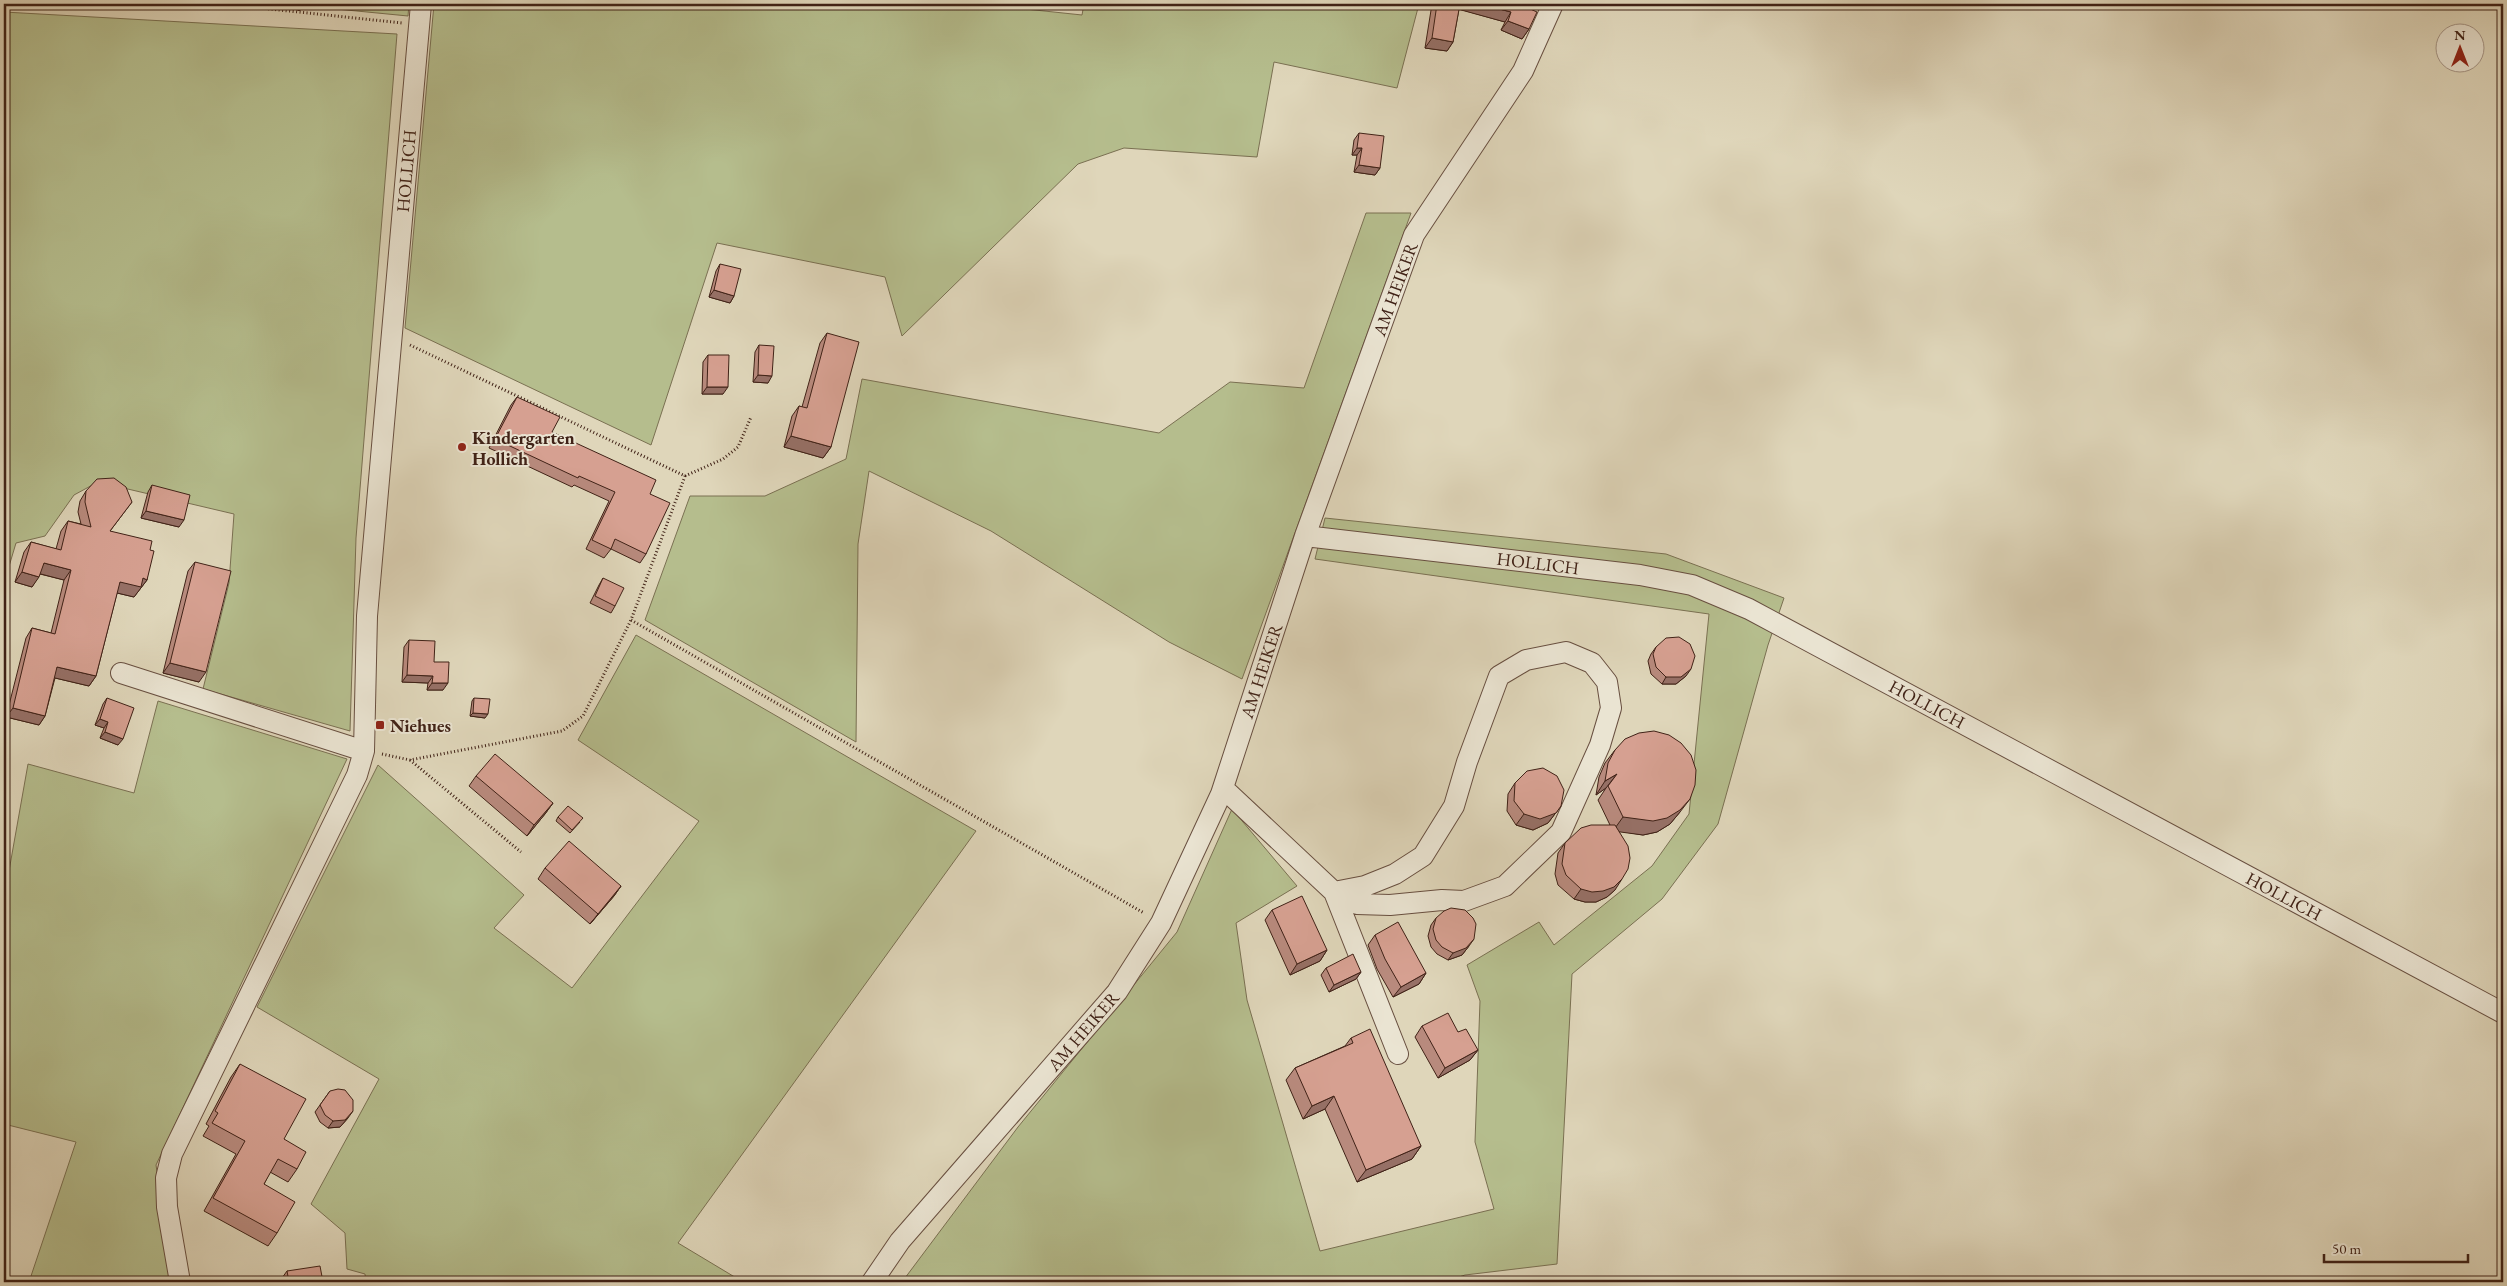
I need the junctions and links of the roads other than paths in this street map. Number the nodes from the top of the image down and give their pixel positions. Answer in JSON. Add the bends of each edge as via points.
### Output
{"nodes":[{"id":1,"x":421,"y":4,"type":"edge"},
{"id":2,"x":1553,"y":4,"type":"edge"},
{"id":3,"x":1306,"y":536,"type":"junction"},
{"id":4,"x":121,"y":673,"type":"dead end"},
{"id":5,"x":364,"y":751,"type":"junction"},
{"id":6,"x":1223,"y":788,"type":"junction"},
{"id":7,"x":1334,"y":892,"type":"junction"},
{"id":8,"x":2503,"y":1013,"type":"edge"},
{"id":9,"x":1398,"y":1054,"type":"dead end"},
{"id":10,"x":180,"y":1282,"type":"edge"},
{"id":11,"x":872,"y":1282,"type":"edge"}],
"edges":[{"from":1,"to":5,"type":"street","name":"HOLLICH","via":[[367,616]]},
{"from":2,"to":3,"type":"street","name":"AM HEIKER","via":[[1523,71],[1414,235]]},
{"from":3,"to":6,"type":"street","name":"AM HEIKER"},
{"from":3,"to":8,"type":"street","name":"HOLLICH","via":[[1640,575],[1692,585],[1749,609]]},
{"from":4,"to":5,"type":"street"},
{"from":5,"to":10,"type":"street","name":"HOLLICH","via":[[357,775],[172,1154],[166,1178],[167,1207]]},
{"from":6,"to":7,"type":"street"},
{"from":6,"to":11,"type":"street","name":"AM HEIKER","via":[[1161,923],[1117,992],[900,1241]]},
{"from":7,"to":7,"type":"street","via":[[1366,886],[1395,874],[1423,856],[1454,806],[1499,676],[1526,660],[1566,652],[1592,663],[1607,682],[1611,708],[1600,746],[1561,832],[1505,886],[1464,901],[1390,905],[1357,904]]},
{"from":7,"to":9,"type":"street"}]}
